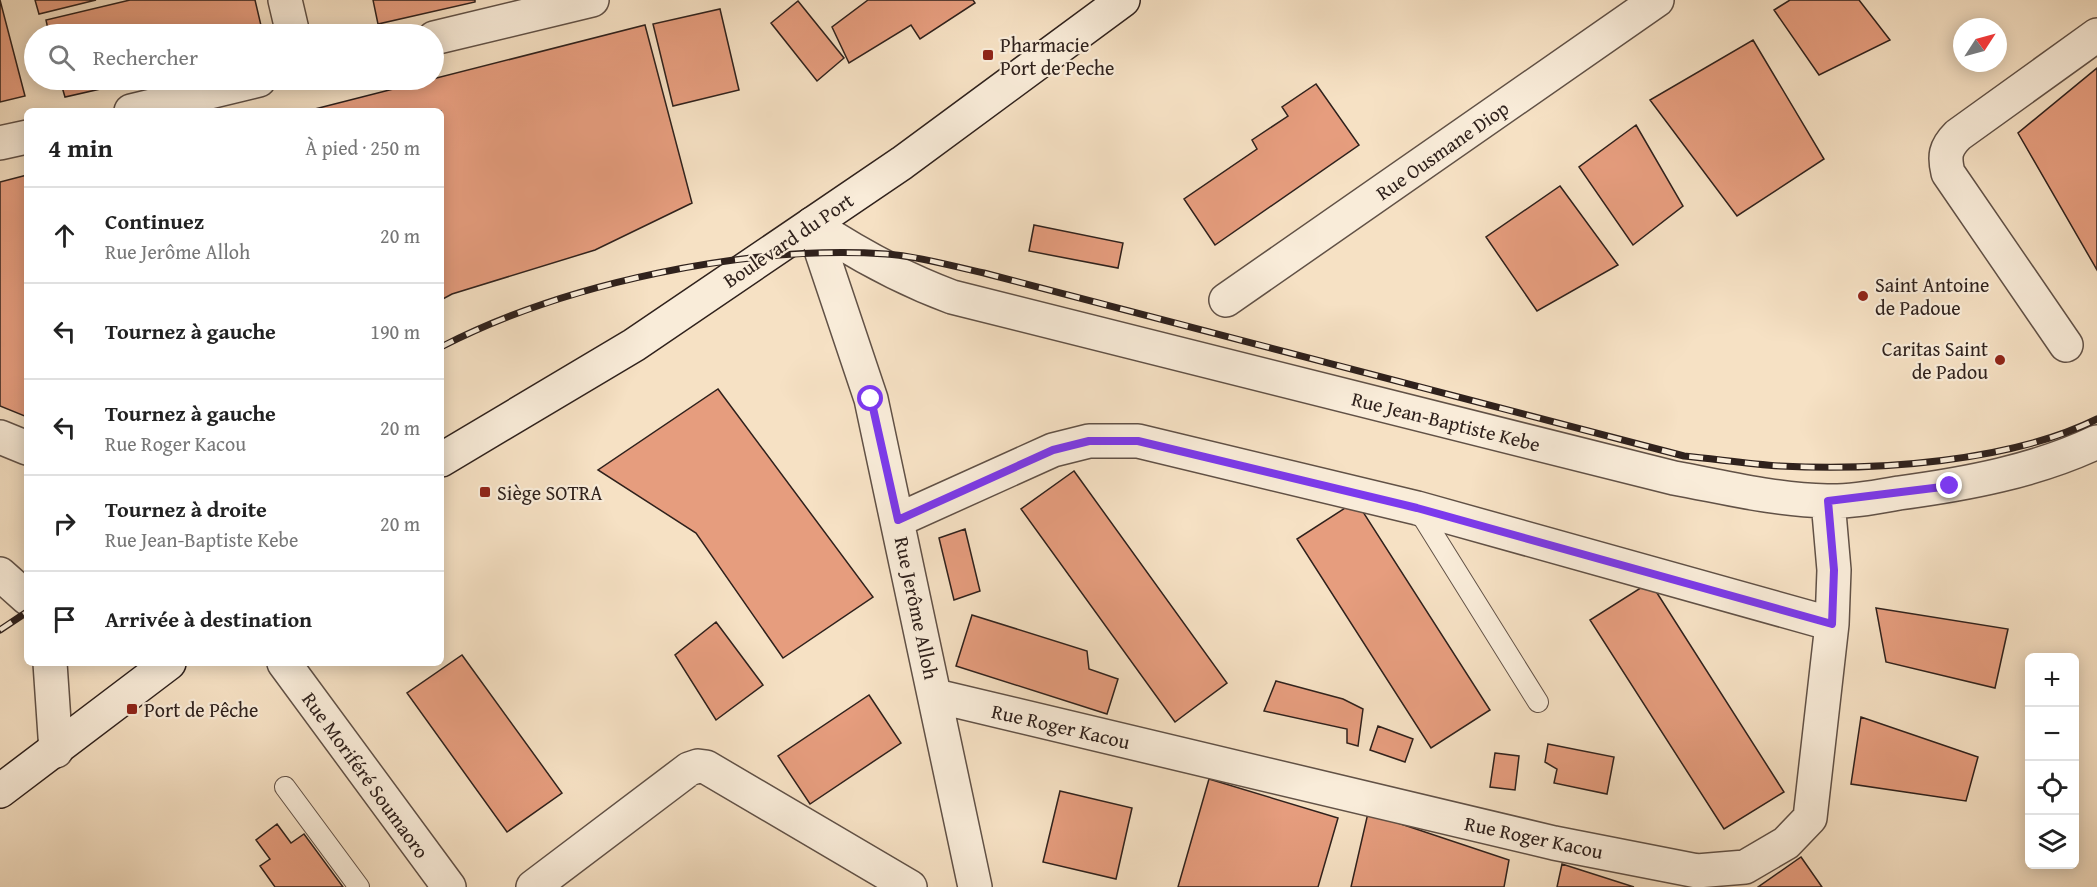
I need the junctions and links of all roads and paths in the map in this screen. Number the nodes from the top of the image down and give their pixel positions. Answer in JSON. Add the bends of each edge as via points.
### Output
{"nodes":[{"id":1,"x":285,"y":0,"type":"edge"},
{"id":2,"x":592,"y":0,"type":"edge"},
{"id":3,"x":1123,"y":0,"type":"edge"},
{"id":4,"x":1657,"y":0,"type":"edge"},
{"id":5,"x":513,"y":9,"type":"edge"},
{"id":6,"x":291,"y":24,"type":"edge"},
{"id":7,"x":444,"y":34,"type":"edge"},
{"id":8,"x":2097,"y":35,"type":"edge"},
{"id":9,"x":218,"y":90,"type":"edge"},
{"id":10,"x":143,"y":108,"type":"edge"},
{"id":11,"x":24,"y":138,"type":"edge"},
{"id":12,"x":0,"y":143,"type":"edge"},
{"id":13,"x":815,"y":226,"type":"junction"},
{"id":14,"x":1226,"y":300,"type":"dead end"},
{"id":15,"x":2066,"y":345,"type":"dead end"},
{"id":16,"x":0,"y":437,"type":"edge"},
{"id":17,"x":2097,"y":442,"type":"edge"},
{"id":18,"x":24,"y":447,"type":"edge"},
{"id":19,"x":444,"y":458,"type":"edge"},
{"id":20,"x":1828,"y":501,"type":"junction"},
{"id":21,"x":1417,"y":508,"type":"junction"},
{"id":22,"x":898,"y":520,"type":"junction"},
{"id":23,"x":0,"y":574,"type":"edge"},
{"id":24,"x":24,"y":595,"type":"edge"},
{"id":25,"x":1832,"y":624,"type":"junction"},
{"id":26,"x":50,"y":666,"type":"edge"},
{"id":27,"x":165,"y":666,"type":"edge"},
{"id":28,"x":286,"y":666,"type":"edge"},
{"id":29,"x":936,"y":696,"type":"junction"},
{"id":30,"x":1538,"y":702,"type":"dead end"},
{"id":31,"x":56,"y":751,"type":"junction"},
{"id":32,"x":285,"y":787,"type":"dead end"},
{"id":33,"x":0,"y":791,"type":"edge"},
{"id":34,"x":1696,"y":879,"type":"edge"},
{"id":35,"x":359,"y":887,"type":"edge"},
{"id":36,"x":448,"y":887,"type":"edge"},
{"id":37,"x":533,"y":887,"type":"edge"},
{"id":38,"x":910,"y":887,"type":"edge"},
{"id":39,"x":975,"y":887,"type":"edge"}],
"edges":[{"from":1,"to":6,"type":"street"},
{"from":2,"to":5,"type":"street"},
{"from":3,"to":13,"type":"street","name":"Boulevard du Port"},
{"from":4,"to":14,"type":"street","name":"Rue Ousmane Diop"},
{"from":5,"to":7,"type":"street"},
{"from":8,"to":15,"type":"street","via":[[1958,135],[1947,145],[1945,158],[1948,173]]},
{"from":9,"to":10,"type":"street"},
{"from":11,"to":12,"type":"street"},
{"from":13,"to":19,"type":"street","name":"Boulevard du Port","via":[[634,345]]},
{"from":13,"to":20,"type":"street","name":"Rue Jean-Baptiste Kebe","via":[[855,254],[952,297],[1674,478],[1777,497]]},
{"from":13,"to":22,"type":"street","name":"Rue Jerôme Alloh","via":[[871,399]]},
{"from":16,"to":18,"type":"street"},
{"from":17,"to":20,"type":"street","name":"Rue Jean-Baptiste Kebe","via":[[2032,466],[1950,486]]},
{"from":20,"to":25,"type":"street","name":"Rue Roger Kacou","via":[[1834,570]]},
{"from":21,"to":22,"type":"street","via":[[1138,441],[1089,441],[1053,450]]},
{"from":21,"to":25,"type":"street"},
{"from":21,"to":30,"type":"lane"},
{"from":22,"to":29,"type":"street","name":"Rue Jerôme Alloh"},
{"from":23,"to":24,"type":"street"},
{"from":25,"to":34,"type":"street","name":"Rue Roger Kacou","via":[[1810,818],[1786,843],[1745,867]]},
{"from":26,"to":31,"type":"street"},
{"from":27,"to":31,"type":"street"},
{"from":28,"to":36,"type":"street","name":"Rue Moriféré Soumaoro"},
{"from":29,"to":34,"type":"street","name":"Rue Roger Kacou"},
{"from":29,"to":39,"type":"street","name":"Rue Jerôme Alloh"},
{"from":31,"to":33,"type":"street"},
{"from":32,"to":35,"type":"lane"},
{"from":37,"to":38,"type":"street","via":[[698,766],[706,767]]}]}
